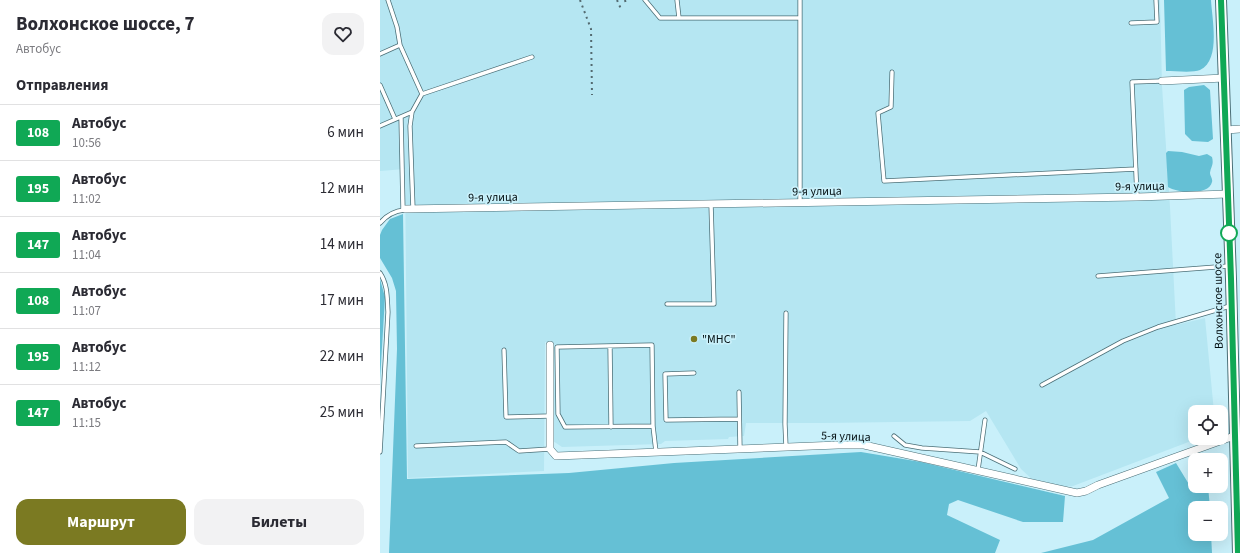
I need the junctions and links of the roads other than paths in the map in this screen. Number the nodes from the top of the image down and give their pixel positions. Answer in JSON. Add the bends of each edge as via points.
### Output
{"nodes":[{"id":1,"x":388,"y":0,"type":"edge"},
{"id":2,"x":646,"y":0,"type":"edge"},
{"id":3,"x":677,"y":0,"type":"edge"},
{"id":4,"x":800,"y":0,"type":"edge"},
{"id":5,"x":1156,"y":0,"type":"edge"},
{"id":6,"x":1221,"y":0,"type":"edge"},
{"id":7,"x":679,"y":18,"type":"junction"},
{"id":8,"x":800,"y":18,"type":"junction"},
{"id":9,"x":1131,"y":23,"type":"dead end"},
{"id":10,"x":400,"y":45,"type":"junction"},
{"id":11,"x":380,"y":54,"type":"edge"},
{"id":12,"x":532,"y":57,"type":"dead end"},
{"id":13,"x":892,"y":72,"type":"dead end"},
{"id":14,"x":1224,"y":78,"type":"junction"},
{"id":15,"x":1162,"y":81,"type":"joint"},
{"id":16,"x":380,"y":85,"type":"edge"},
{"id":17,"x":422,"y":94,"type":"junction"},
{"id":18,"x":412,"y":112,"type":"junction"},
{"id":19,"x":401,"y":117,"type":"junction"},
{"id":20,"x":395,"y":120,"type":"junction"},
{"id":21,"x":380,"y":126,"type":"edge"},
{"id":22,"x":1240,"y":129,"type":"edge"},
{"id":23,"x":1226,"y":130,"type":"junction"},
{"id":24,"x":1136,"y":169,"type":"junction"},
{"id":25,"x":1228,"y":194,"type":"junction"},
{"id":26,"x":1137,"y":197,"type":"junction"},
{"id":27,"x":800,"y":203,"type":"junction"},
{"id":28,"x":712,"y":204,"type":"junction"},
{"id":29,"x":407,"y":210,"type":"junction"},
{"id":30,"x":380,"y":223,"type":"edge"},
{"id":31,"x":1231,"y":266,"type":"junction"},
{"id":32,"x":380,"y":273,"type":"edge"},
{"id":33,"x":1098,"y":276,"type":"dead end"},
{"id":34,"x":667,"y":304,"type":"dead end"},
{"id":35,"x":1231,"y":305,"type":"junction"},
{"id":36,"x":786,"y":313,"type":"dead end"},
{"id":37,"x":550,"y":345,"type":"dead end"},
{"id":38,"x":610,"y":346,"type":"junction"},
{"id":39,"x":504,"y":350,"type":"dead end"},
{"id":40,"x":694,"y":373,"type":"dead end"},
{"id":41,"x":1042,"y":386,"type":"dead end"},
{"id":42,"x":739,"y":392,"type":"dead end"},
{"id":43,"x":550,"y":416,"type":"junction"},
{"id":44,"x":739,"y":419,"type":"junction"},
{"id":45,"x":984,"y":420,"type":"dead end"},
{"id":46,"x":653,"y":426,"type":"junction"},
{"id":47,"x":611,"y":427,"type":"junction"},
{"id":48,"x":894,"y":436,"type":"dead end"},
{"id":49,"x":1234,"y":436,"type":"junction"},
{"id":50,"x":416,"y":446,"type":"dead end"},
{"id":51,"x":786,"y":447,"type":"junction"},
{"id":52,"x":550,"y":449,"type":"junction"},
{"id":53,"x":740,"y":449,"type":"junction"},
{"id":54,"x":380,"y":452,"type":"edge"},
{"id":55,"x":656,"y":452,"type":"junction"},
{"id":56,"x":980,"y":452,"type":"junction"},
{"id":57,"x":1014,"y":468,"type":"dead end"},
{"id":58,"x":978,"y":471,"type":"junction"},
{"id":59,"x":1239,"y":531,"type":"edge"},
{"id":60,"x":1238,"y":553,"type":"edge"}],
"edges":[{"from":1,"to":10,"type":"lane"},
{"from":2,"to":7,"type":"lane","via":[[660,18]]},
{"from":3,"to":7,"type":"lane"},
{"from":4,"to":8,"type":"lane"},
{"from":5,"to":9,"type":"lane","via":[[1157,22]]},
{"from":6,"to":14,"type":"main road","name":"Волхонское шоссе"},
{"from":7,"to":8,"type":"lane"},
{"from":8,"to":27,"type":"lane"},
{"from":10,"to":11,"type":"lane"},
{"from":10,"to":17,"type":"lane"},
{"from":12,"to":17,"type":"lane"},
{"from":13,"to":24,"type":"lane","via":[[891,107],[878,113],[884,181]]},
{"from":14,"to":15,"type":"street"},
{"from":14,"to":23,"type":"main road","name":"Волхонское шоссе"},
{"from":15,"to":24,"type":"lane","via":[[1132,82]]},
{"from":16,"to":20,"type":"lane"},
{"from":17,"to":18,"type":"lane"},
{"from":18,"to":19,"type":"lane"},
{"from":18,"to":29,"type":"lane"},
{"from":19,"to":20,"type":"lane"},
{"from":19,"to":29,"type":"lane"},
{"from":20,"to":21,"type":"lane"},
{"from":22,"to":23,"type":"street"},
{"from":23,"to":25,"type":"main road","name":"Волхонское шоссе"},
{"from":24,"to":26,"type":"lane"},
{"from":25,"to":26,"type":"street","name":"9-я улица"},
{"from":25,"to":31,"type":"main road","name":"Волхонское шоссе"},
{"from":26,"to":27,"type":"street","name":"9-я улица"},
{"from":27,"to":28,"type":"street","name":"9-я улица"},
{"from":28,"to":29,"type":"street","name":"9-я улица"},
{"from":28,"to":34,"type":"lane","via":[[714,304]]},
{"from":29,"to":30,"type":"lane","via":[[394,212]]},
{"from":31,"to":33,"type":"lane"},
{"from":31,"to":35,"type":"main road","name":"Волхонское шоссе"},
{"from":32,"to":54,"type":"lane","via":[[387,289],[388,312]]},
{"from":35,"to":41,"type":"lane","via":[[1158,326],[1123,341]]},
{"from":35,"to":49,"type":"main road","name":"Волхонское шоссе"},
{"from":36,"to":51,"type":"lane"},
{"from":37,"to":43,"type":"street"},
{"from":38,"to":46,"type":"lane","via":[[652,345]]},
{"from":38,"to":47,"type":"lane"},
{"from":38,"to":47,"type":"lane","via":[[557,347],[558,414],[565,427]]},
{"from":39,"to":43,"type":"lane","via":[[506,417]]},
{"from":40,"to":44,"type":"lane","via":[[665,374],[666,420]]},
{"from":42,"to":44,"type":"lane"},
{"from":43,"to":52,"type":"street"},
{"from":44,"to":53,"type":"lane"},
{"from":45,"to":56,"type":"lane"},
{"from":46,"to":47,"type":"lane"},
{"from":46,"to":55,"type":"lane"},
{"from":48,"to":56,"type":"lane","via":[[905,445]]},
{"from":49,"to":58,"type":"street","name":"5-я улица","via":[[1098,485],[1086,492],[1077,493]]},
{"from":49,"to":59,"type":"main road","name":"Волхонское шоссе"},
{"from":50,"to":52,"type":"lane","via":[[506,442],[519,451]]},
{"from":51,"to":53,"type":"street","name":"5-я улица"},
{"from":51,"to":58,"type":"street","name":"5-я улица","via":[[864,445]]},
{"from":52,"to":55,"type":"street","name":"5-я улица","via":[[556,456]]},
{"from":53,"to":55,"type":"street","name":"5-я улица"},
{"from":56,"to":57,"type":"lane"},
{"from":56,"to":58,"type":"lane"},
{"from":59,"to":60,"type":"main road","name":"Волхонское шоссе"}]}
